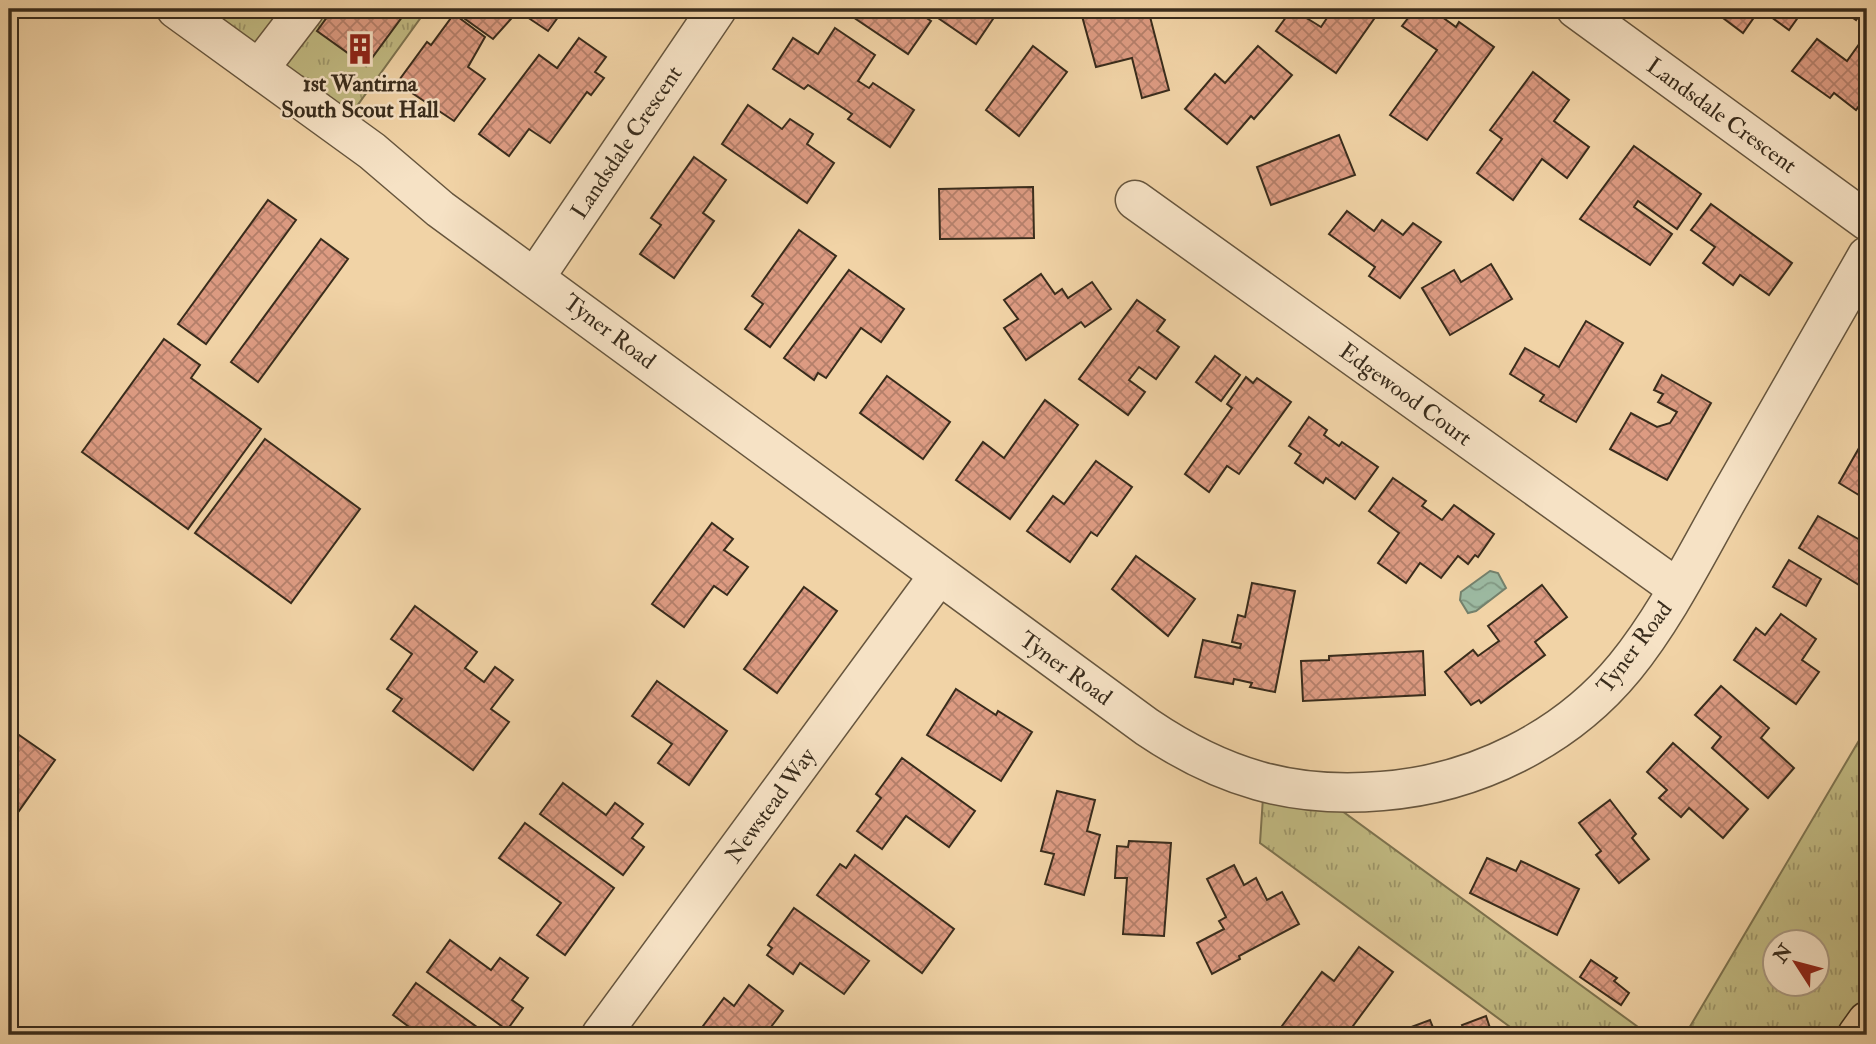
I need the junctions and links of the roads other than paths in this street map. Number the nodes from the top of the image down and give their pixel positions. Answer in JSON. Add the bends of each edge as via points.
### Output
{"nodes":[{"id":1,"x":176,"y":9,"type":"edge"},
{"id":2,"x":306,"y":9,"type":"edge"},
{"id":3,"x":717,"y":9,"type":"edge"},
{"id":4,"x":1576,"y":9,"type":"edge"},
{"id":5,"x":259,"y":69,"type":"junction"},
{"id":6,"x":1135,"y":200,"type":"dead end"},
{"id":7,"x":1867,"y":221,"type":"edge"},
{"id":8,"x":1867,"y":256,"type":"edge"},
{"id":9,"x":536,"y":276,"type":"junction"},
{"id":10,"x":939,"y":575,"type":"junction"},
{"id":11,"x":1677,"y":588,"type":"junction"},
{"id":12,"x":1867,"y":1021,"type":"edge"},
{"id":13,"x":601,"y":1035,"type":"edge"},
{"id":14,"x":1857,"y":1035,"type":"edge"}],
"edges":[{"from":1,"to":5,"type":"street","name":"Tyner Road"},
{"from":2,"to":5,"type":"street"},
{"from":3,"to":9,"type":"street","name":"Landsdale Crescent"},
{"from":4,"to":7,"type":"street","name":"Landsdale Crescent"},
{"from":5,"to":9,"type":"street","name":"Tyner Road","via":[[372,151],[440,209]]},
{"from":6,"to":11,"type":"street","name":"Edgewood Court"},
{"from":8,"to":11,"type":"street","name":"Tyner Road"},
{"from":9,"to":10,"type":"street","name":"Tyner Road"},
{"from":10,"to":11,"type":"street","name":"Tyner Road","via":[[1176,747],[1235,775],[1329,793],[1404,790],[1441,781],[1478,770],[1538,742],[1594,701],[1626,666]]},
{"from":10,"to":13,"type":"street","name":"Newstead Way"},
{"from":12,"to":14,"type":"main road"}]}
